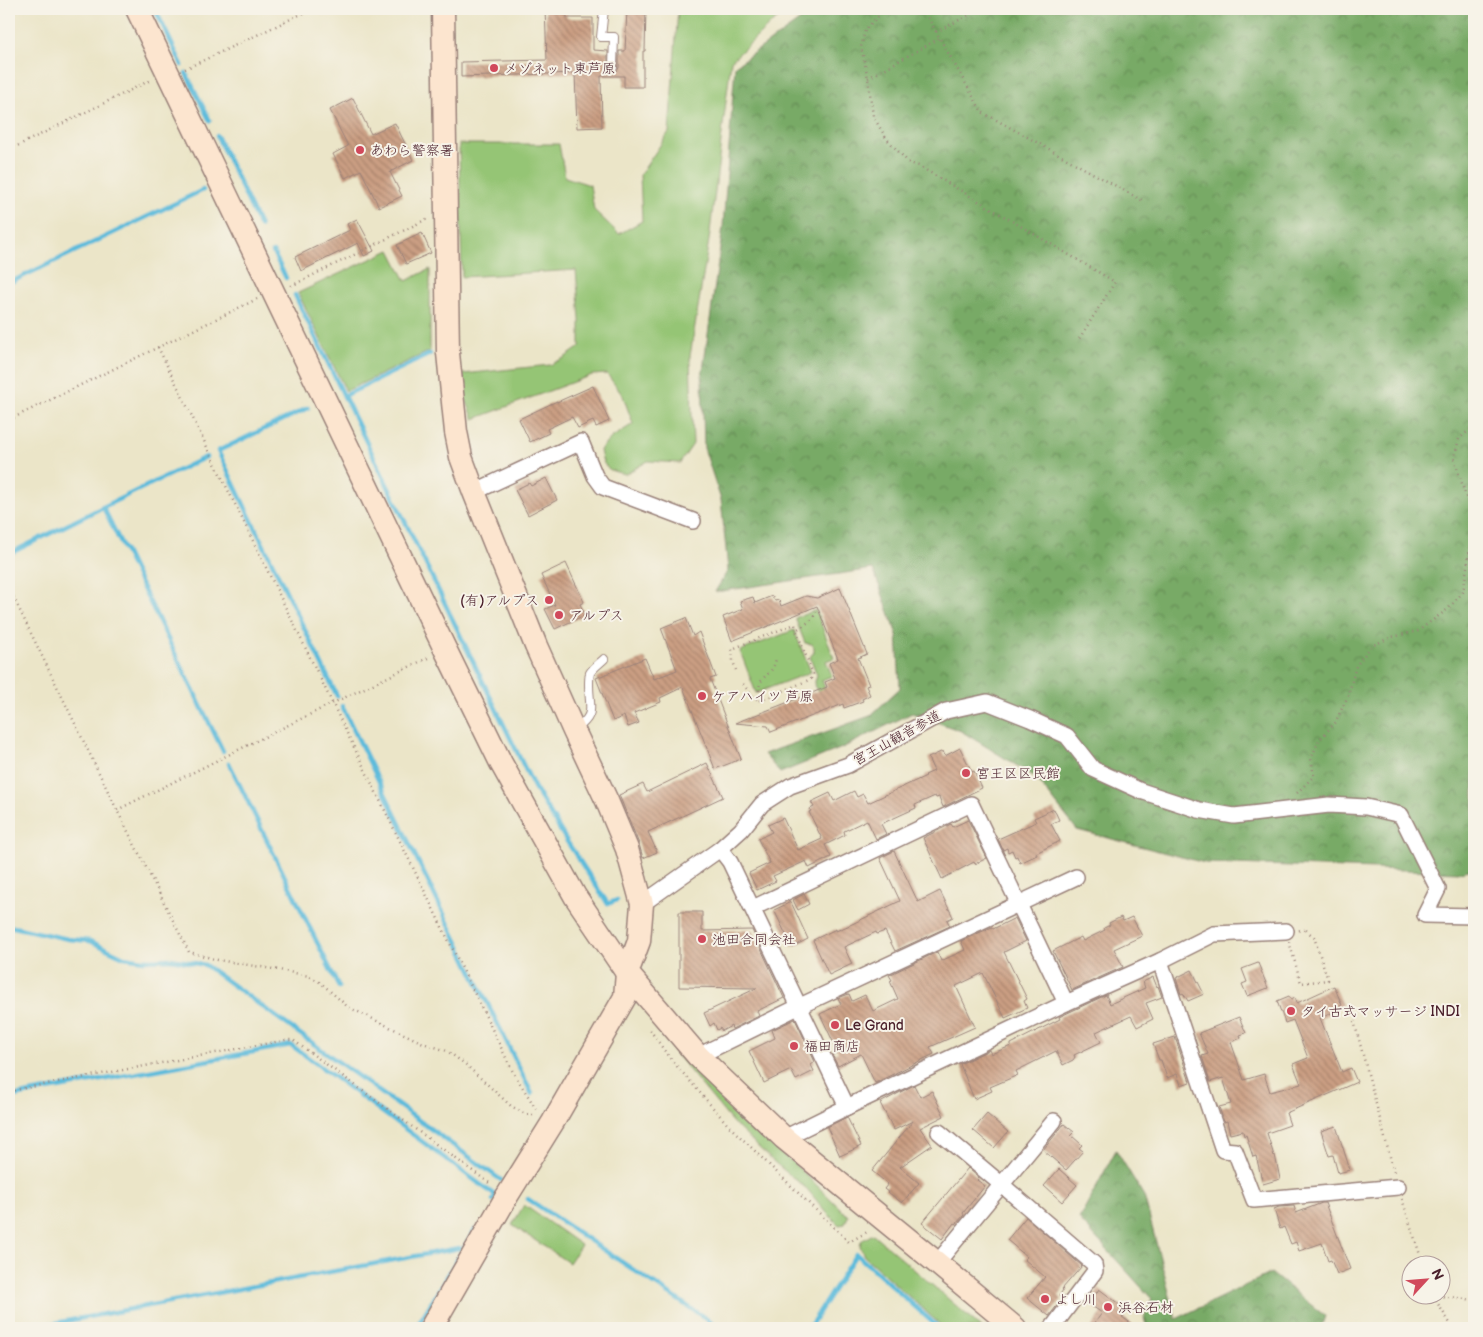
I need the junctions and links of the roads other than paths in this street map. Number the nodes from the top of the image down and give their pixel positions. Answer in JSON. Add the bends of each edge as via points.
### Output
{"nodes":[{"id":1,"x":137,"y":9,"type":"edge"},
{"id":2,"x":443,"y":9,"type":"edge"},
{"id":3,"x":604,"y":9,"type":"edge"},
{"id":4,"x":613,"y":67,"type":"dead end"},
{"id":5,"x":474,"y":492,"type":"junction"},
{"id":6,"x":693,"y":521,"type":"dead end"},
{"id":7,"x":604,"y":659,"type":"dead end"},
{"id":8,"x":574,"y":731,"type":"junction"},
{"id":9,"x":720,"y":849,"type":"junction"},
{"id":10,"x":1076,"y":877,"type":"dead end"},
{"id":11,"x":642,"y":904,"type":"junction"},
{"id":12,"x":1019,"y":904,"type":"junction"},
{"id":13,"x":753,"y":908,"type":"junction"},
{"id":14,"x":1474,"y":916,"type":"edge"},
{"id":15,"x":1286,"y":931,"type":"road end"},
{"id":16,"x":1160,"y":961,"type":"junction"},
{"id":17,"x":627,"y":973,"type":"junction"},
{"id":18,"x":1066,"y":1003,"type":"junction"},
{"id":19,"x":800,"y":1006,"type":"junction"},
{"id":20,"x":698,"y":1056,"type":"junction"},
{"id":21,"x":847,"y":1106,"type":"junction"},
{"id":22,"x":1054,"y":1121,"type":"dead end"},
{"id":23,"x":939,"y":1132,"type":"dead end"},
{"id":24,"x":784,"y":1138,"type":"junction"},
{"id":25,"x":1001,"y":1184,"type":"junction"},
{"id":26,"x":1398,"y":1187,"type":"road end"},
{"id":27,"x":937,"y":1263,"type":"junction"},
{"id":28,"x":431,"y":1328,"type":"edge"},
{"id":29,"x":1015,"y":1328,"type":"edge"},
{"id":30,"x":1052,"y":1328,"type":"edge"}],
"edges":[{"from":1,"to":17,"type":"street","via":[[501,762],[575,896]]},
{"from":2,"to":5,"type":"street","via":[[448,353],[456,432]]},
{"from":3,"to":4,"type":"lane","via":[[601,37],[614,37]]},
{"from":5,"to":6,"type":"street","via":[[581,442],[603,487]]},
{"from":5,"to":8,"type":"street"},
{"from":7,"to":8,"type":"lane","via":[[589,675],[591,707],[586,722]]},
{"from":8,"to":11,"type":"street","via":[[627,849]]},
{"from":9,"to":11,"type":"street","name":"宮王山観音参道"},
{"from":9,"to":13,"type":"street"},
{"from":9,"to":14,"type":"street","name":"宮王山観音参道","via":[[742,830],[762,804],[790,786],[848,765],[946,711],[986,702],[1067,736],[1093,769],[1141,791],[1199,810],[1234,816],[1328,805],[1366,807],[1401,815],[1438,888],[1425,915]]},
{"from":10,"to":12,"type":"street"},
{"from":11,"to":17,"type":"street","via":[[639,941]]},
{"from":12,"to":13,"type":"street","via":[[971,804]]},
{"from":12,"to":18,"type":"street"},
{"from":12,"to":19,"type":"street"},
{"from":13,"to":19,"type":"street"},
{"from":15,"to":16,"type":"street","via":[[1214,934]]},
{"from":16,"to":18,"type":"street"},
{"from":16,"to":26,"type":"street","via":[[1223,1150],[1234,1151],[1254,1200]]},
{"from":17,"to":20,"type":"street"},
{"from":17,"to":28,"type":"street","via":[[625,997],[546,1118],[507,1196]]},
{"from":18,"to":21,"type":"street"},
{"from":19,"to":20,"type":"street"},
{"from":19,"to":21,"type":"street"},
{"from":20,"to":24,"type":"street"},
{"from":21,"to":24,"type":"street"},
{"from":22,"to":25,"type":"street"},
{"from":23,"to":25,"type":"street"},
{"from":24,"to":27,"type":"street"},
{"from":25,"to":27,"type":"street"},
{"from":25,"to":30,"type":"street","via":[[1094,1264],[1095,1271]]},
{"from":27,"to":29,"type":"street"}]}
